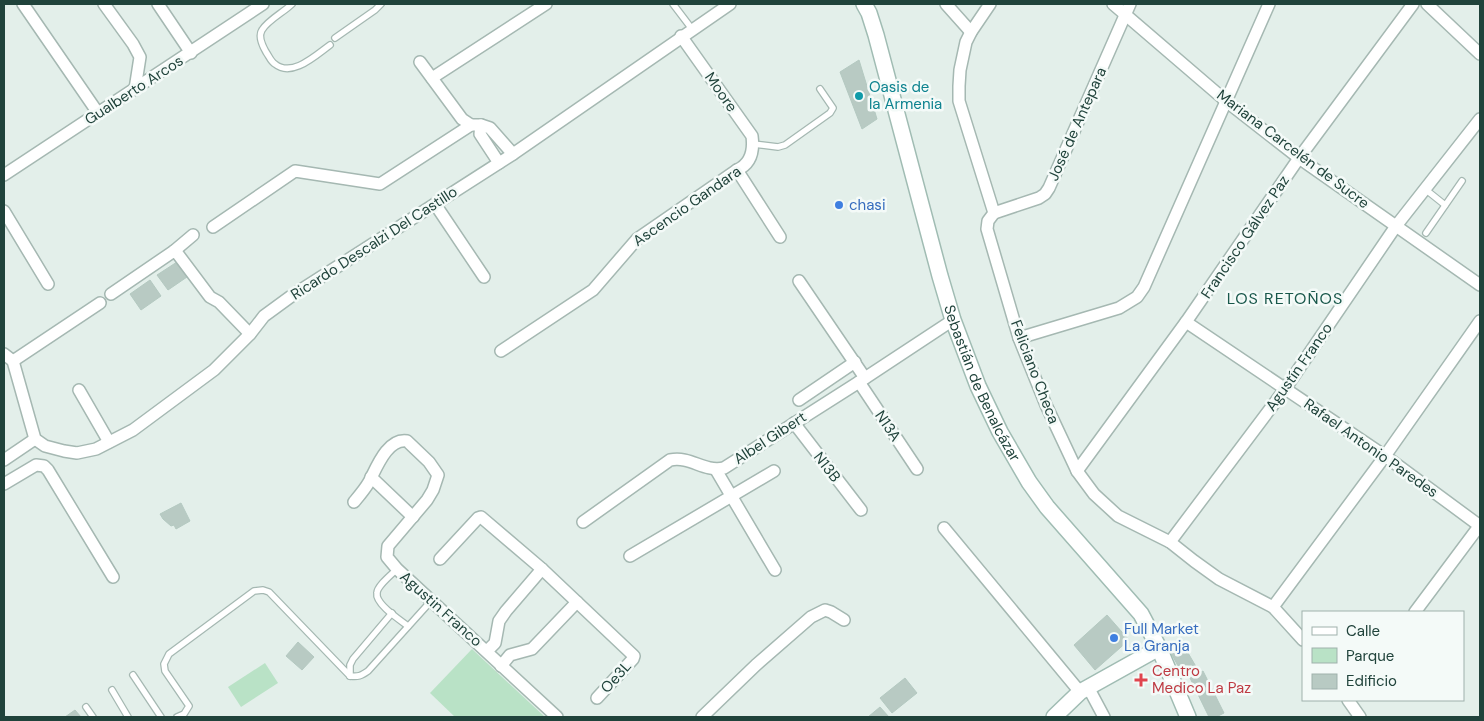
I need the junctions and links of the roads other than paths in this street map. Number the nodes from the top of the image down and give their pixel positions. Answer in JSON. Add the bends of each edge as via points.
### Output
{"nodes":[{"id":1,"x":22,"y":4,"type":"edge"},
{"id":2,"x":104,"y":4,"type":"edge"},
{"id":3,"x":160,"y":4,"type":"edge"},
{"id":4,"x":263,"y":4,"type":"edge"},
{"id":5,"x":292,"y":4,"type":"edge"},
{"id":6,"x":381,"y":4,"type":"edge"},
{"id":7,"x":546,"y":4,"type":"edge"},
{"id":8,"x":673,"y":4,"type":"edge"},
{"id":9,"x":730,"y":4,"type":"edge"},
{"id":10,"x":864,"y":4,"type":"edge"},
{"id":11,"x":946,"y":4,"type":"edge"},
{"id":12,"x":990,"y":4,"type":"edge"},
{"id":13,"x":1113,"y":4,"type":"edge"},
{"id":14,"x":1269,"y":4,"type":"edge"},
{"id":15,"x":1413,"y":4,"type":"edge"},
{"id":16,"x":1427,"y":4,"type":"edge"},
{"id":17,"x":1127,"y":9,"type":"edge"},
{"id":18,"x":692,"y":29,"type":"junction"},
{"id":19,"x":971,"y":32,"type":"junction"},
{"id":20,"x":681,"y":36,"type":"junction"},
{"id":21,"x":335,"y":38,"type":"dead end"},
{"id":22,"x":330,"y":45,"type":"dead end"},
{"id":23,"x":191,"y":53,"type":"junction"},
{"id":24,"x":1480,"y":54,"type":"edge"},
{"id":25,"x":420,"y":62,"type":"dead end"},
{"id":26,"x":432,"y":78,"type":"junction"},
{"id":27,"x":135,"y":89,"type":"junction"},
{"id":28,"x":820,"y":89,"type":"dead end"},
{"id":29,"x":1226,"y":101,"type":"junction"},
{"id":30,"x":98,"y":113,"type":"junction"},
{"id":31,"x":1480,"y":119,"type":"edge"},
{"id":32,"x":476,"y":125,"type":"junction"},
{"id":33,"x":753,"y":147,"type":"junction"},
{"id":34,"x":513,"y":154,"type":"junction"},
{"id":35,"x":1298,"y":158,"type":"junction"},
{"id":36,"x":499,"y":163,"type":"junction"},
{"id":37,"x":737,"y":170,"type":"junction"},
{"id":38,"x":4,"y":175,"type":"edge"},
{"id":39,"x":1462,"y":181,"type":"dead end"},
{"id":40,"x":1425,"y":189,"type":"junction"},
{"id":41,"x":435,"y":204,"type":"junction"},
{"id":42,"x":1445,"y":205,"type":"junction"},
{"id":43,"x":4,"y":211,"type":"edge"},
{"id":44,"x":994,"y":213,"type":"junction"},
{"id":45,"x":1396,"y":226,"type":"junction"},
{"id":46,"x":213,"y":227,"type":"dead end"},
{"id":47,"x":1426,"y":233,"type":"dead end"},
{"id":48,"x":193,"y":235,"type":"dead end"},
{"id":49,"x":780,"y":237,"type":"dead end"},
{"id":50,"x":174,"y":251,"type":"junction"},
{"id":51,"x":484,"y":277,"type":"dead end"},
{"id":52,"x":799,"y":280,"type":"dead end"},
{"id":53,"x":48,"y":284,"type":"dead end"},
{"id":54,"x":1480,"y":285,"type":"edge"},
{"id":55,"x":112,"y":294,"type":"dead end"},
{"id":56,"x":100,"y":303,"type":"dead end"},
{"id":57,"x":953,"y":320,"type":"junction"},
{"id":58,"x":1480,"y":321,"type":"edge"},
{"id":59,"x":1186,"y":322,"type":"junction"},
{"id":60,"x":250,"y":334,"type":"junction"},
{"id":61,"x":1019,"y":338,"type":"junction"},
{"id":62,"x":501,"y":351,"type":"dead end"},
{"id":63,"x":8,"y":358,"type":"edge"},
{"id":64,"x":855,"y":362,"type":"junction"},
{"id":65,"x":862,"y":380,"type":"junction"},
{"id":66,"x":1285,"y":389,"type":"junction"},
{"id":67,"x":78,"y":390,"type":"dead end"},
{"id":68,"x":799,"y":400,"type":"dead end"},
{"id":69,"x":794,"y":423,"type":"junction"},
{"id":70,"x":35,"y":438,"type":"junction"},
{"id":71,"x":109,"y":442,"type":"junction"},
{"id":72,"x":1385,"y":456,"type":"junction"},
{"id":73,"x":4,"y":460,"type":"edge"},
{"id":74,"x":917,"y":469,"type":"dead end"},
{"id":75,"x":716,"y":470,"type":"junction"},
{"id":76,"x":1077,"y":470,"type":"junction"},
{"id":77,"x":774,"y":471,"type":"dead end"},
{"id":78,"x":371,"y":477,"type":"junction"},
{"id":79,"x":4,"y":484,"type":"edge"},
{"id":80,"x":731,"y":495,"type":"junction"},
{"id":81,"x":354,"y":502,"type":"dead end"},
{"id":82,"x":861,"y":510,"type":"dead end"},
{"id":83,"x":414,"y":518,"type":"junction"},
{"id":84,"x":583,"y":522,"type":"dead end"},
{"id":85,"x":1480,"y":525,"type":"edge"},
{"id":86,"x":944,"y":528,"type":"dead end"},
{"id":87,"x":1170,"y":542,"type":"junction"},
{"id":88,"x":630,"y":556,"type":"dead end"},
{"id":89,"x":440,"y":559,"type":"dead end"},
{"id":90,"x":397,"y":569,"type":"junction"},
{"id":91,"x":542,"y":569,"type":"junction"},
{"id":92,"x":774,"y":570,"type":"dead end"},
{"id":93,"x":113,"y":577,"type":"dead end"},
{"id":94,"x":432,"y":600,"type":"junction"},
{"id":95,"x":577,"y":602,"type":"junction"},
{"id":96,"x":1273,"y":607,"type":"junction"},
{"id":97,"x":1416,"y":611,"type":"edge"},
{"id":98,"x":392,"y":613,"type":"junction"},
{"id":99,"x":844,"y":620,"type":"dead end"},
{"id":100,"x":408,"y":626,"type":"junction"},
{"id":101,"x":1302,"y":639,"type":"edge"},
{"id":102,"x":1160,"y":648,"type":"junction"},
{"id":103,"x":487,"y":651,"type":"junction"},
{"id":104,"x":501,"y":666,"type":"junction"},
{"id":105,"x":133,"y":675,"type":"dead end"},
{"id":106,"x":350,"y":676,"type":"junction"},
{"id":107,"x":112,"y":690,"type":"dead end"},
{"id":108,"x":1084,"y":690,"type":"junction"},
{"id":109,"x":597,"y":698,"type":"dead end"},
{"id":110,"x":1350,"y":701,"type":"edge"},
{"id":111,"x":86,"y":707,"type":"dead end"},
{"id":112,"x":93,"y":717,"type":"edge"},
{"id":113,"x":128,"y":717,"type":"edge"},
{"id":114,"x":161,"y":717,"type":"edge"},
{"id":115,"x":177,"y":717,"type":"edge"},
{"id":116,"x":557,"y":717,"type":"edge"},
{"id":117,"x":702,"y":717,"type":"edge"},
{"id":118,"x":1054,"y":717,"type":"edge"},
{"id":119,"x":1104,"y":717,"type":"edge"},
{"id":120,"x":1188,"y":717,"type":"edge"},
{"id":121,"x":1360,"y":717,"type":"edge"}],
"edges":[{"from":1,"to":30,"type":"street"},
{"from":2,"to":27,"type":"street","via":[[140,57]]},
{"from":3,"to":23,"type":"street"},
{"from":4,"to":23,"type":"street","name":"Gualberto Arcos"},
{"from":5,"to":22,"type":"lane","via":[[260,34],[273,64],[281,68],[297,67]]},
{"from":6,"to":21,"type":"lane"},
{"from":7,"to":26,"type":"street"},
{"from":8,"to":18,"type":"lane"},
{"from":9,"to":18,"type":"street","name":"Ricardo Descalzi Del Castillo"},
{"from":10,"to":57,"type":"main road","name":"Sebastián de Benalcázar","via":[[876,35]]},
{"from":11,"to":19,"type":"street"},
{"from":12,"to":19,"type":"street"},
{"from":13,"to":17,"type":"street","name":"Mariana Carcelén de Sucre"},
{"from":14,"to":29,"type":"street"},
{"from":15,"to":35,"type":"street","name":"Francisco Gálvez Paz"},
{"from":16,"to":24,"type":"street"},
{"from":17,"to":29,"type":"street","name":"Mariana Carcelén de Sucre"},
{"from":17,"to":44,"type":"street","name":"José de Antepara","via":[[1049,188],[1039,198]]},
{"from":18,"to":20,"type":"street","name":"Ricardo Descalzi Del Castillo"},
{"from":19,"to":44,"type":"street","via":[[960,70],[960,101]]},
{"from":20,"to":33,"type":"street","name":"Moore","via":[[752,136]]},
{"from":20,"to":34,"type":"street","name":"Ricardo Descalzi Del Castillo"},
{"from":23,"to":27,"type":"street","name":"Gualberto Arcos"},
{"from":25,"to":26,"type":"street"},
{"from":26,"to":32,"type":"street","via":[[462,119]]},
{"from":27,"to":30,"type":"street","name":"Gualberto Arcos"},
{"from":28,"to":33,"type":"lane","via":[[833,108],[830,113],[785,145]]},
{"from":29,"to":35,"type":"street","name":"Mariana Carcelén de Sucre"},
{"from":29,"to":61,"type":"street","via":[[1137,297],[1119,308]]},
{"from":30,"to":38,"type":"street","name":"Gualberto Arcos"},
{"from":31,"to":40,"type":"street","name":"Agustín Franco"},
{"from":32,"to":34,"type":"street","via":[[490,128]]},
{"from":32,"to":36,"type":"street"},
{"from":32,"to":46,"type":"street","via":[[380,184],[295,171]]},
{"from":33,"to":37,"type":"street","name":"Ascencio Gandara","via":[[747,164]]},
{"from":34,"to":36,"type":"street","name":"Ricardo Descalzi Del Castillo"},
{"from":35,"to":45,"type":"street","name":"Mariana Carcelén de Sucre"},
{"from":35,"to":59,"type":"street","name":"Francisco Gálvez Paz"},
{"from":36,"to":41,"type":"street","name":"Ricardo Descalzi Del Castillo"},
{"from":37,"to":49,"type":"street"},
{"from":37,"to":62,"type":"street","name":"Ascencio Gandara","via":[[637,239],[594,290]]},
{"from":39,"to":42,"type":"lane"},
{"from":40,"to":42,"type":"lane"},
{"from":40,"to":45,"type":"street","name":"Agustín Franco"},
{"from":41,"to":51,"type":"street"},
{"from":41,"to":60,"type":"street","name":"Ricardo Descalzi Del Castillo","via":[[290,297],[264,316]]},
{"from":42,"to":47,"type":"lane"},
{"from":43,"to":53,"type":"street"},
{"from":44,"to":61,"type":"street","name":"Feliciano Checa","via":[[988,221],[987,230]]},
{"from":45,"to":54,"type":"street","name":"Mariana Carcelén de Sucre"},
{"from":45,"to":66,"type":"street","name":"Agustín Franco"},
{"from":48,"to":50,"type":"street"},
{"from":50,"to":55,"type":"street"},
{"from":50,"to":60,"type":"street","via":[[210,297]]},
{"from":52,"to":64,"type":"street","name":"N13A"},
{"from":56,"to":63,"type":"street"},
{"from":57,"to":65,"type":"street","name":"Albel Gibert"},
{"from":57,"to":102,"type":"main road","name":"Sebastián de Benalcázar","via":[[978,386],[1029,482],[1062,525],[1141,614]]},
{"from":58,"to":72,"type":"street"},
{"from":59,"to":66,"type":"street","name":"Rafael Antonio Paredes"},
{"from":59,"to":76,"type":"street","name":"Francisco Gálvez Paz"},
{"from":60,"to":71,"type":"street","name":"Ricardo Descalzi Del Castillo","via":[[214,370],[133,430]]},
{"from":61,"to":76,"type":"street","name":"Feliciano Checa"},
{"from":63,"to":70,"type":"street"},
{"from":64,"to":65,"type":"street","name":"N13A"},
{"from":64,"to":68,"type":"street"},
{"from":65,"to":69,"type":"street","name":"Albel Gibert"},
{"from":65,"to":74,"type":"street","name":"N13A"},
{"from":66,"to":72,"type":"street","name":"Rafael Antonio Paredes"},
{"from":66,"to":87,"type":"street","name":"Agustín Franco"},
{"from":67,"to":71,"type":"street"},
{"from":69,"to":75,"type":"street","name":"Albel Gibert"},
{"from":69,"to":82,"type":"street","name":"N13B"},
{"from":70,"to":71,"type":"street","name":"Ricardo Descalzi Del Castillo","via":[[45,446],[77,453]]},
{"from":70,"to":73,"type":"street"},
{"from":72,"to":85,"type":"street","name":"Rafael Antonio Paredes"},
{"from":72,"to":96,"type":"street"},
{"from":75,"to":80,"type":"street"},
{"from":75,"to":84,"type":"street","name":"Albel Gibert","via":[[688,461],[670,460]]},
{"from":76,"to":87,"type":"street","name":"Feliciano Checa","via":[[1094,494],[1118,516]]},
{"from":77,"to":80,"type":"street"},
{"from":78,"to":81,"type":"street"},
{"from":78,"to":83,"type":"street"},
{"from":78,"to":83,"type":"street","name":"Agustin Franco","via":[[378,463],[398,441],[406,441],[430,462],[438,475],[433,490]]},
{"from":79,"to":93,"type":"street","via":[[36,465],[44,466]]},
{"from":80,"to":88,"type":"street"},
{"from":80,"to":92,"type":"street"},
{"from":83,"to":90,"type":"street","name":"Agustin Franco","via":[[388,546],[387,557]]},
{"from":85,"to":97,"type":"street"},
{"from":86,"to":108,"type":"street"},
{"from":87,"to":96,"type":"street","name":"Feliciano Checa","via":[[1219,578]]},
{"from":89,"to":91,"type":"street","via":[[481,516]]},
{"from":90,"to":94,"type":"street","name":"Agustin Franco"},
{"from":90,"to":98,"type":"lane","via":[[376,592],[380,602]]},
{"from":91,"to":95,"type":"street"},
{"from":91,"to":103,"type":"street","via":[[499,621],[495,643]]},
{"from":94,"to":100,"type":"lane"},
{"from":94,"to":103,"type":"street","name":"Agustin Franco"},
{"from":95,"to":104,"type":"street","via":[[532,649],[510,655]]},
{"from":95,"to":109,"type":"street","name":"Oe3L","via":[[634,656]]},
{"from":96,"to":101,"type":"street","name":"Feliciano Checa"},
{"from":98,"to":100,"type":"lane"},
{"from":98,"to":106,"type":"lane","via":[[353,659]]},
{"from":99,"to":117,"type":"street","via":[[824,610],[811,617]]},
{"from":100,"to":106,"type":"lane","via":[[368,671],[357,677]]},
{"from":102,"to":108,"type":"main road"},
{"from":102,"to":120,"type":"main road","name":"Sebastián de Benalcázar"},
{"from":103,"to":104,"type":"street","name":"Agustin Franco"},
{"from":104,"to":116,"type":"street","name":"Agustin Franco"},
{"from":105,"to":114,"type":"lane"},
{"from":106,"to":115,"type":"lane","via":[[269,592],[254,591],[168,654],[165,671],[189,706],[184,714]]},
{"from":107,"to":113,"type":"lane"},
{"from":108,"to":118,"type":"main road"},
{"from":108,"to":119,"type":"street"},
{"from":110,"to":121,"type":"street"},
{"from":111,"to":112,"type":"lane"}]}
